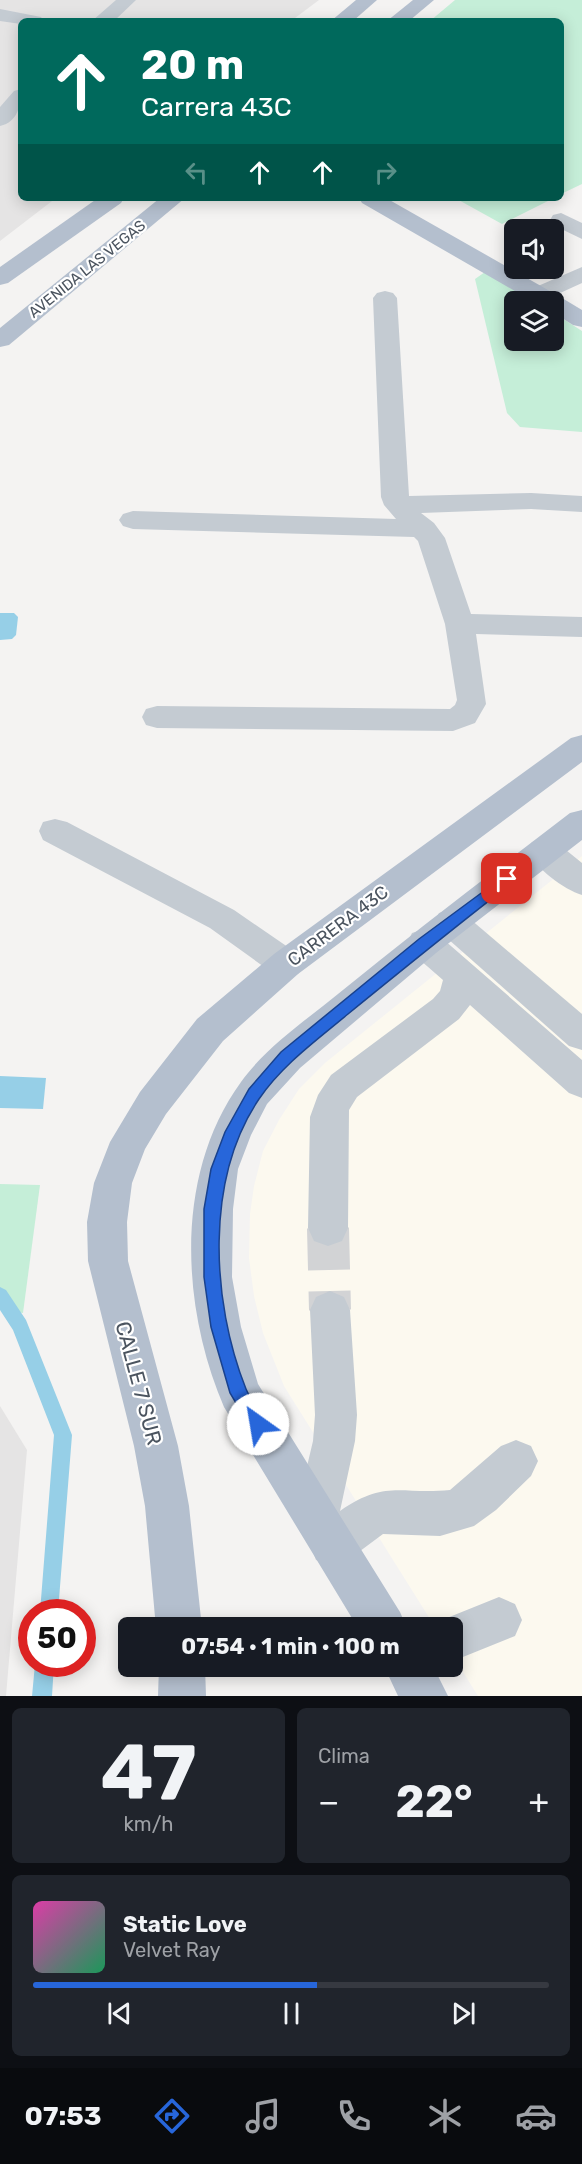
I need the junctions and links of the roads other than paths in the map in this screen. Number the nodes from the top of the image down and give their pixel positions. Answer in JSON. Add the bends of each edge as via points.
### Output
{"nodes":[{"id":1,"x":127,"y":0,"type":"edge"},
{"id":2,"x":368,"y":0,"type":"edge"},
{"id":3,"x":425,"y":0,"type":"edge"},
{"id":4,"x":0,"y":15,"type":"edge"},
{"id":5,"x":18,"y":18,"type":"edge"},
{"id":6,"x":106,"y":18,"type":"edge"},
{"id":7,"x":345,"y":18,"type":"edge"},
{"id":8,"x":401,"y":18,"type":"edge"},
{"id":9,"x":18,"y":99,"type":"edge"},
{"id":10,"x":0,"y":120,"type":"edge"},
{"id":11,"x":109,"y":201,"type":"edge"},
{"id":12,"x":170,"y":201,"type":"edge"},
{"id":13,"x":375,"y":201,"type":"edge"},
{"id":14,"x":582,"y":211,"type":"edge"},
{"id":15,"x":582,"y":232,"type":"edge"},
{"id":16,"x":582,"y":274,"type":"edge"},
{"id":17,"x":0,"y":278,"type":"edge"},
{"id":18,"x":534,"y":291,"type":"edge"},
{"id":19,"x":559,"y":291,"type":"edge"},
{"id":20,"x":385,"y":298,"type":"dead end"},
{"id":21,"x":564,"y":309,"type":"edge"},
{"id":22,"x":582,"y":320,"type":"edge"},
{"id":23,"x":0,"y":340,"type":"edge"},
{"id":24,"x":582,"y":504,"type":"edge"},
{"id":25,"x":398,"y":505,"type":"junction"},
{"id":26,"x":133,"y":520,"type":"dead end"},
{"id":27,"x":424,"y":529,"type":"junction"},
{"id":28,"x":460,"y":624,"type":"junction"},
{"id":29,"x":582,"y":627,"type":"edge"},
{"id":30,"x":157,"y":717,"type":"dead end"},
{"id":31,"x":582,"y":746,"type":"edge"},
{"id":32,"x":582,"y":822,"type":"edge"},
{"id":33,"x":55,"y":831,"type":"dead end"},
{"id":34,"x":544,"y":851,"type":"junction"},
{"id":35,"x":582,"y":882,"type":"edge"},
{"id":36,"x":452,"y":922,"type":"junction"},
{"id":37,"x":424,"y":943,"type":"junction"},
{"id":38,"x":286,"y":964,"type":"junction"},
{"id":39,"x":460,"y":976,"type":"junction"},
{"id":40,"x":582,"y":1035,"type":"edge"},
{"id":41,"x":582,"y":1082,"type":"edge"},
{"id":42,"x":129,"y":1142,"type":"joint"},
{"id":43,"x":328,"y":1228,"type":"tunnel mouth"},
{"id":44,"x":330,"y":1310,"type":"tunnel mouth"},
{"id":45,"x":516,"y":1461,"type":"dead end"},
{"id":46,"x":325,"y":1530,"type":"junction"},
{"id":47,"x":178,"y":1617,"type":"edge"},
{"id":48,"x":377,"y":1617,"type":"edge"},
{"id":49,"x":499,"y":1620,"type":"dead end"},
{"id":50,"x":463,"y":1634,"type":"edge"},
{"id":51,"x":182,"y":1677,"type":"edge"},
{"id":52,"x":413,"y":1677,"type":"edge"},
{"id":53,"x":182,"y":1696,"type":"edge"},
{"id":54,"x":424,"y":1696,"type":"edge"}],
"edges":[{"from":1,"to":6,"type":"street"},
{"from":2,"to":7,"type":"main road"},
{"from":3,"to":8,"type":"main road"},
{"from":4,"to":5,"type":"street"},
{"from":9,"to":10,"type":"street"},
{"from":11,"to":17,"type":"main road"},
{"from":12,"to":23,"type":"main road","name":"AVENIDA LAS VEGAS"},
{"from":13,"to":18,"type":"main road"},
{"from":14,"to":15,"type":"street","via":[[561,220]]},
{"from":16,"to":19,"type":"street"},
{"from":20,"to":25,"type":"street"},
{"from":21,"to":22,"type":"main road"},
{"from":24,"to":25,"type":"street","via":[[531,501]]},
{"from":25,"to":27,"type":"street"},
{"from":26,"to":27,"type":"street"},
{"from":27,"to":28,"type":"street","via":[[435,547]]},
{"from":28,"to":29,"type":"street"},
{"from":28,"to":30,"type":"street","via":[[472,700],[464,717]]},
{"from":31,"to":38,"type":"main road","name":"CARRERA 43C"},
{"from":32,"to":34,"type":"main road"},
{"from":33,"to":38,"type":"street","via":[[222,919]]},
{"from":34,"to":35,"type":"street"},
{"from":34,"to":36,"type":"main road"},
{"from":36,"to":37,"type":"main road"},
{"from":36,"to":40,"type":"street"},
{"from":37,"to":39,"type":"street"},
{"from":37,"to":46,"type":"main road","via":[[287,1057],[254,1093],[232,1132],[219,1169],[213,1209],[212,1277],[220,1327],[239,1393]]},
{"from":38,"to":42,"type":"main road","name":"CARRERA 43C","via":[[210,1030],[153,1103]]},
{"from":39,"to":41,"type":"street"},
{"from":39,"to":43,"type":"street","via":[[457,996],[447,1009],[344,1086],[335,1098],[329,1117]]},
{"from":42,"to":47,"type":"main road","name":"CALLE 7 SUR","via":[[113,1183],[107,1222],[108,1261],[156,1446],[167,1506]]},
{"from":44,"to":46,"type":"street","via":[[336,1415]]},
{"from":45,"to":46,"type":"street","via":[[458,1510],[390,1510]]},
{"from":46,"to":48,"type":"main road"},
{"from":49,"to":50,"type":"street"},
{"from":51,"to":53,"type":"main road"},
{"from":52,"to":54,"type":"main road"}]}
